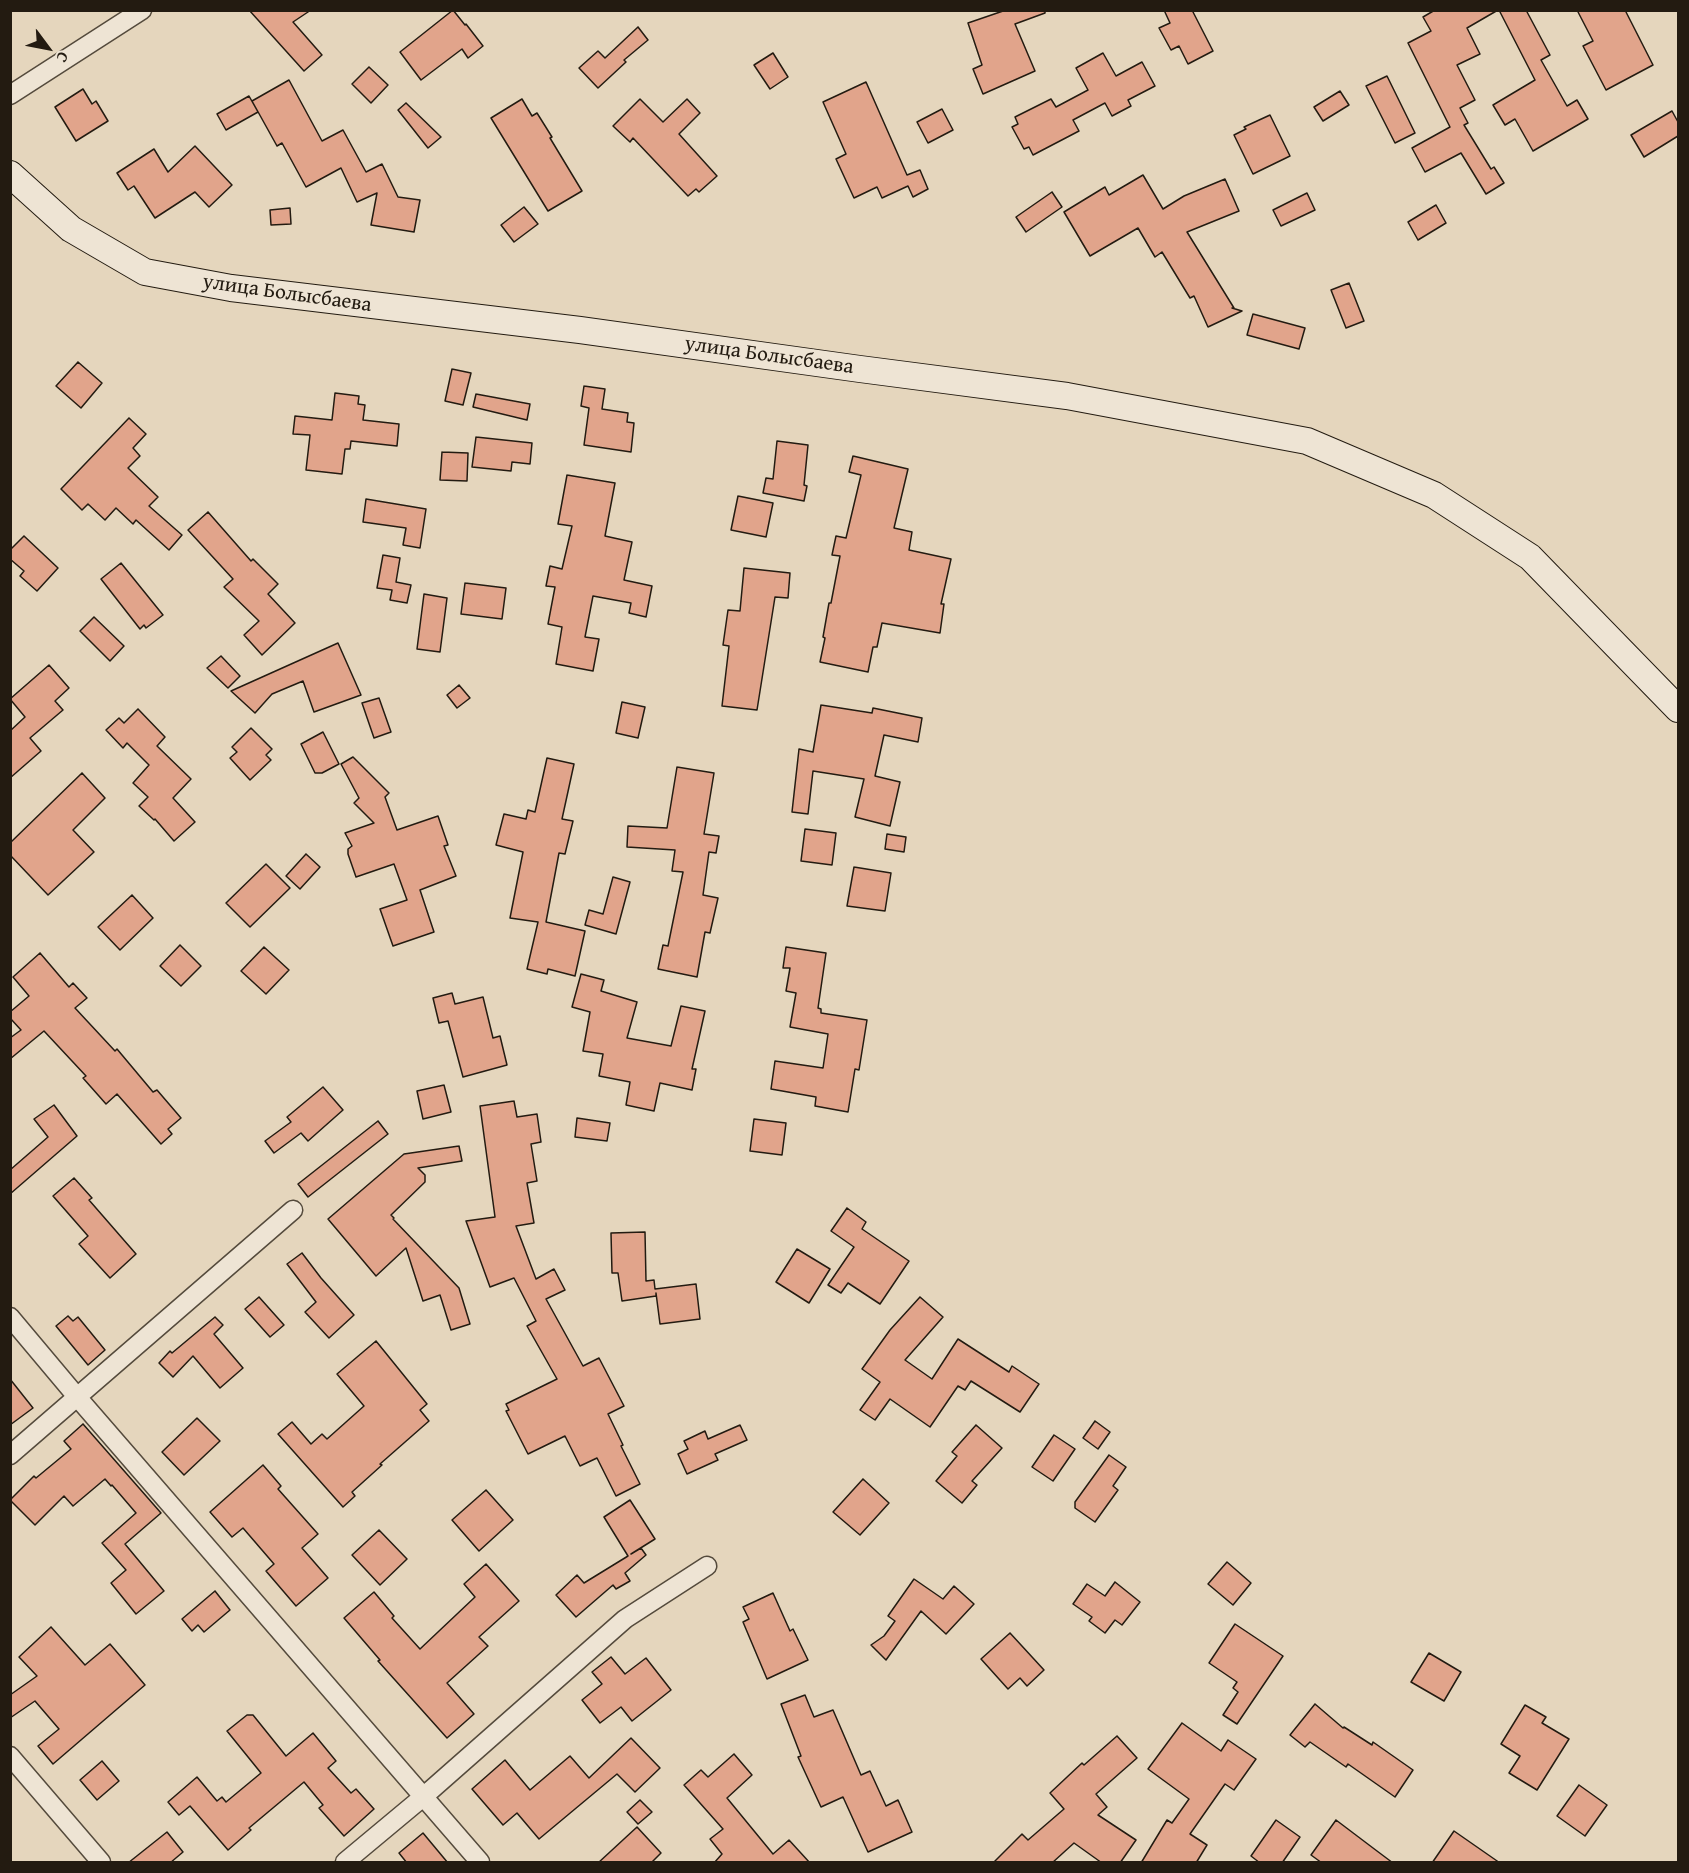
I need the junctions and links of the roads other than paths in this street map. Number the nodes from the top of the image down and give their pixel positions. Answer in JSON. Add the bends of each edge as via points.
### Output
{"nodes":[{"id":1,"x":142,"y":10,"type":"edge"},
{"id":2,"x":10,"y":95,"type":"edge"},
{"id":3,"x":10,"y":174,"type":"edge"},
{"id":4,"x":1678,"y":709,"type":"edge"},
{"id":5,"x":293,"y":1210,"type":"dead end"},
{"id":6,"x":10,"y":1317,"type":"edge"},
{"id":7,"x":78,"y":1398,"type":"junction"},
{"id":8,"x":10,"y":1455,"type":"edge"},
{"id":9,"x":707,"y":1566,"type":"dead end"},
{"id":10,"x":10,"y":1756,"type":"edge"},
{"id":11,"x":423,"y":1797,"type":"junction"},
{"id":12,"x":101,"y":1863,"type":"edge"},
{"id":13,"x":345,"y":1863,"type":"edge"},
{"id":14,"x":480,"y":1863,"type":"edge"}],
"edges":[{"from":1,"to":2,"type":"street"},
{"from":3,"to":4,"type":"street","name":"улица Болысбаева","via":[[72,229],[145,272],[231,288],[580,330],[1067,396],[1307,441],[1434,495],[1530,557]]},
{"from":5,"to":7,"type":"street"},
{"from":6,"to":7,"type":"street"},
{"from":7,"to":8,"type":"street"},
{"from":7,"to":11,"type":"street"},
{"from":9,"to":11,"type":"street","via":[[625,1619]]},
{"from":10,"to":12,"type":"street"},
{"from":11,"to":13,"type":"street"},
{"from":11,"to":14,"type":"street"}]}
